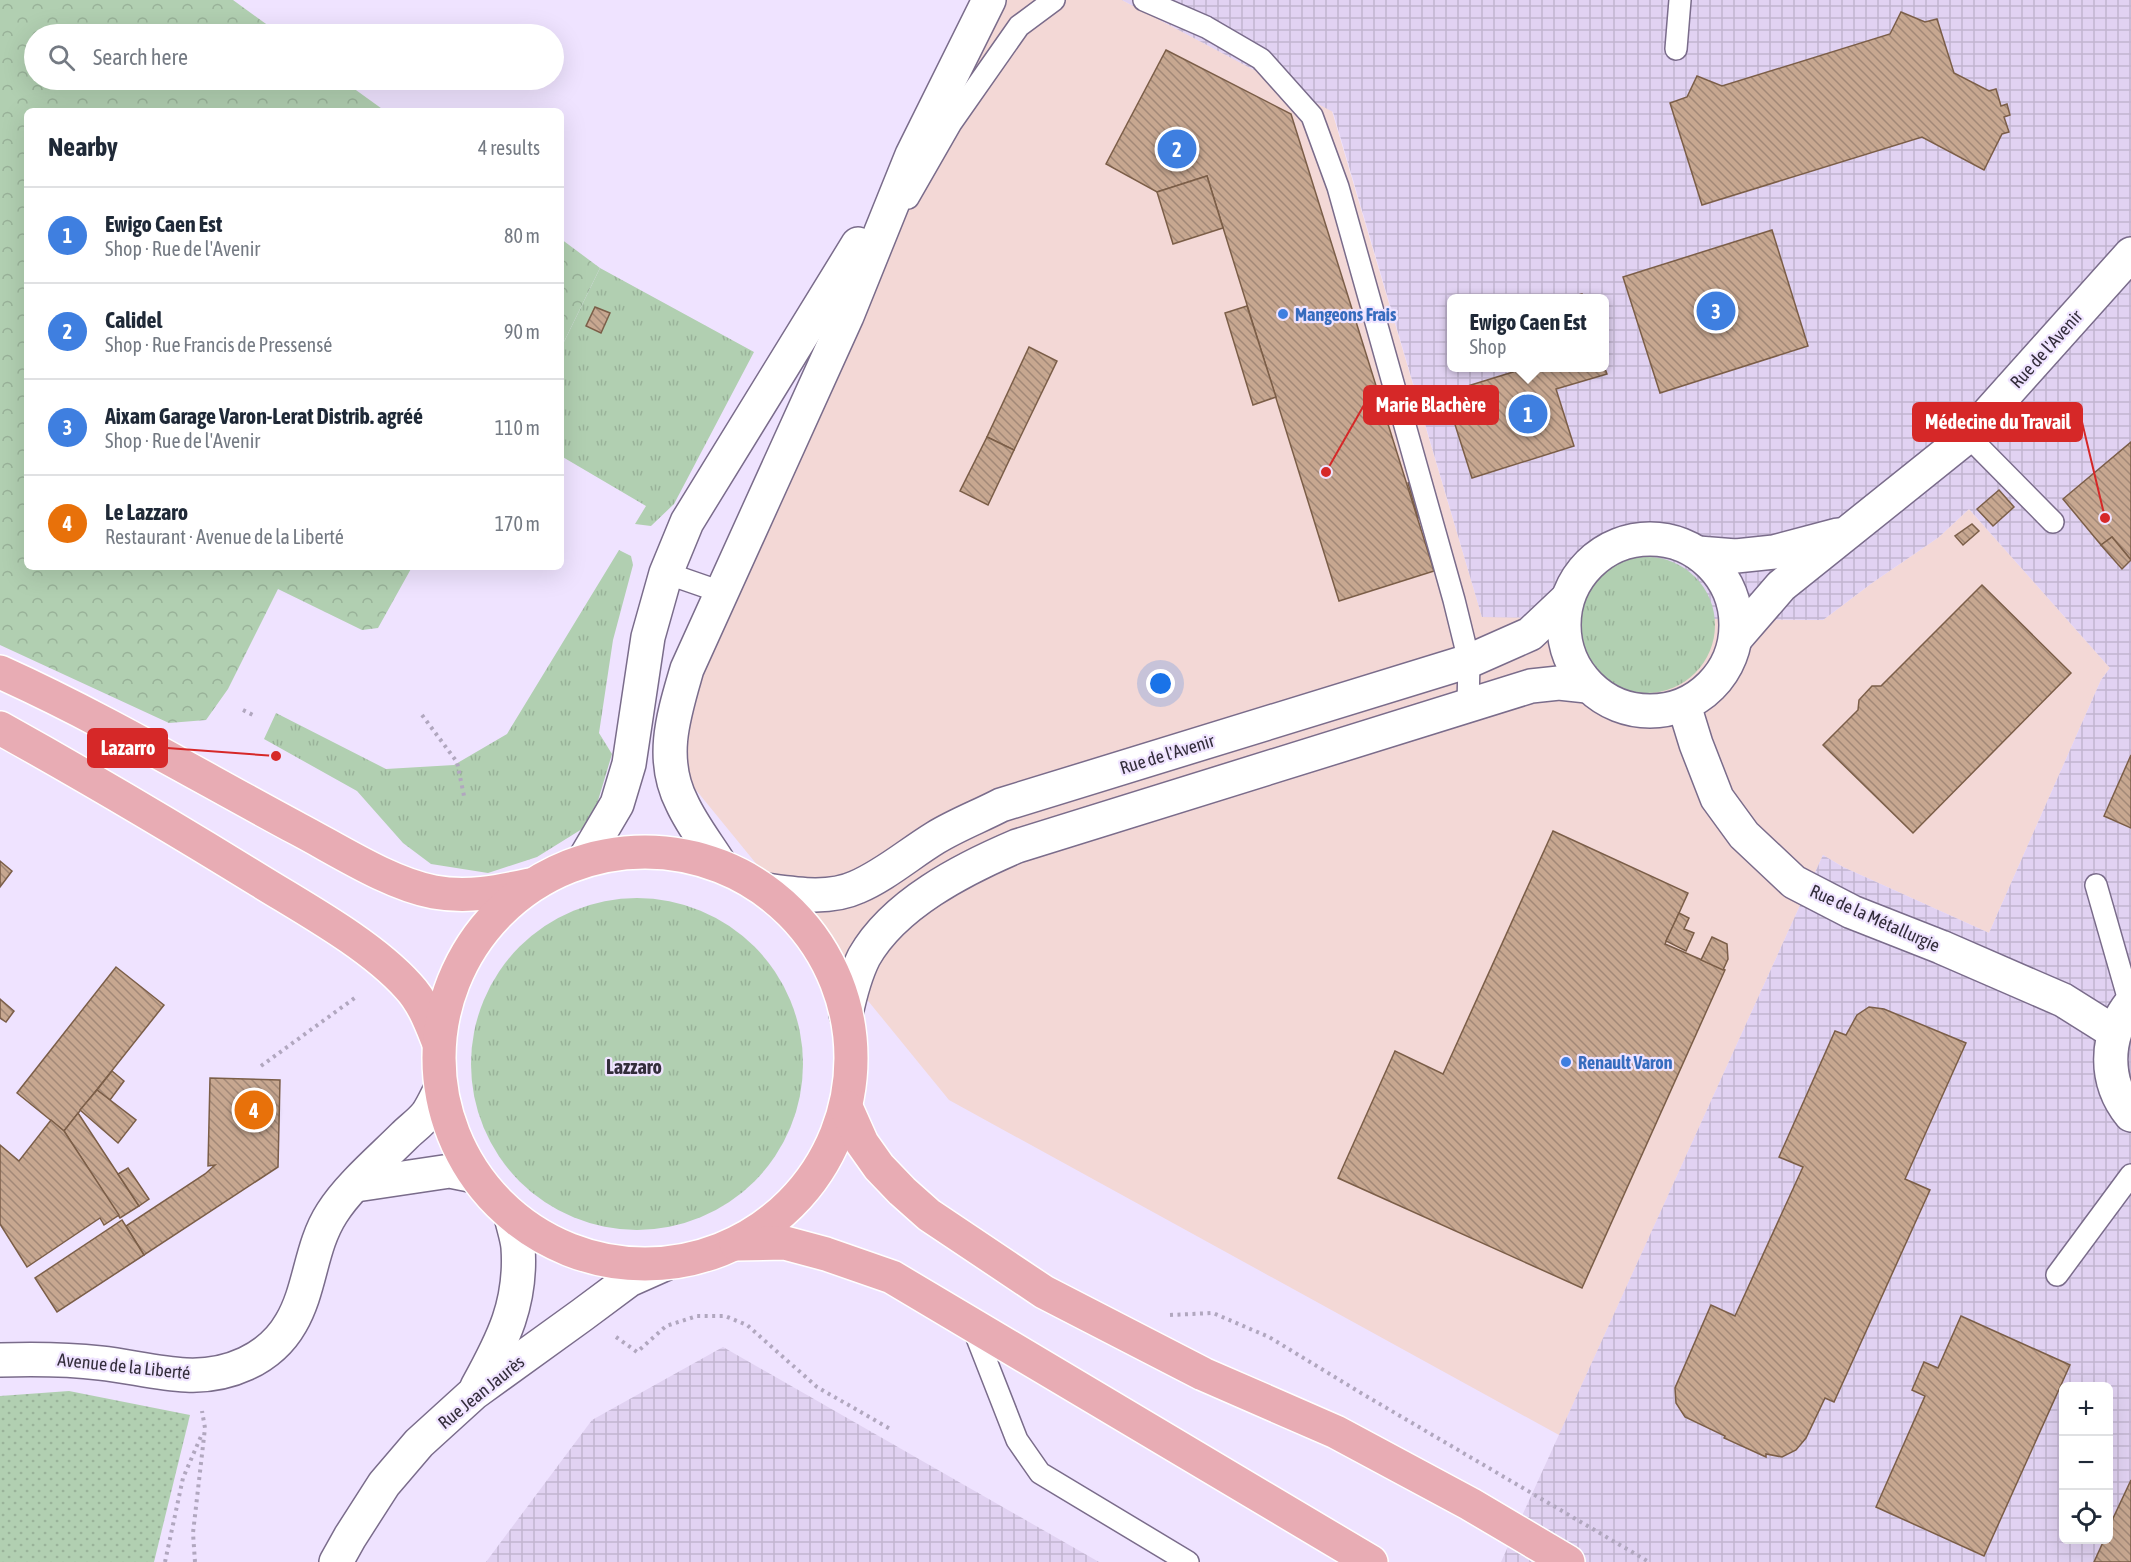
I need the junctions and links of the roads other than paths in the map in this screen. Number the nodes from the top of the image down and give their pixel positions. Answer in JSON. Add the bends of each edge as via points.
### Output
{"nodes":[{"id":1,"x":989,"y":0,"type":"edge"},
{"id":2,"x":1054,"y":0,"type":"edge"},
{"id":3,"x":1144,"y":0,"type":"edge"},
{"id":4,"x":1680,"y":0,"type":"edge"},
{"id":5,"x":1676,"y":49,"type":"dead end"},
{"id":6,"x":912,"y":155,"type":"junction"},
{"id":7,"x":2131,"y":254,"type":"edge"},
{"id":8,"x":862,"y":279,"type":"junction"},
{"id":9,"x":1968,"y":436,"type":"junction"},
{"id":10,"x":2053,"y":522,"type":"dead end"},
{"id":11,"x":1848,"y":532,"type":"junction"},
{"id":12,"x":1698,"y":552,"type":"junction"},
{"id":13,"x":666,"y":573,"type":"junction"},
{"id":14,"x":721,"y":592,"type":"junction"},
{"id":15,"x":1566,"y":600,"type":"junction"},
{"id":16,"x":1736,"y":638,"type":"junction"},
{"id":17,"x":1468,"y":661,"type":"junction"},
{"id":18,"x":0,"y":672,"type":"edge"},
{"id":19,"x":1587,"y":686,"type":"junction"},
{"id":20,"x":1684,"y":705,"type":"junction"},
{"id":21,"x":1468,"y":706,"type":"junction"},
{"id":22,"x":0,"y":728,"type":"edge"},
{"id":23,"x":584,"y":860,"type":"junction"},
{"id":24,"x":721,"y":866,"type":"junction"},
{"id":25,"x":531,"y":885,"type":"junction"},
{"id":26,"x":2096,"y":885,"type":"dead end"},
{"id":27,"x":766,"y":890,"type":"junction"},
{"id":28,"x":2130,"y":1004,"type":"edge"},
{"id":29,"x":846,"y":1014,"type":"junction"},
{"id":30,"x":2114,"y":1032,"type":"junction"},
{"id":31,"x":438,"y":1041,"type":"junction"},
{"id":32,"x":440,"y":1090,"type":"junction"},
{"id":33,"x":846,"y":1107,"type":"junction"},
{"id":34,"x":2131,"y":1115,"type":"edge"},
{"id":35,"x":2131,"y":1174,"type":"edge"},
{"id":36,"x":475,"y":1176,"type":"junction"},
{"id":37,"x":356,"y":1185,"type":"junction"},
{"id":38,"x":511,"y":1216,"type":"junction"},
{"id":39,"x":736,"y":1244,"type":"junction"},
{"id":40,"x":665,"y":1264,"type":"junction"},
{"id":41,"x":2057,"y":1275,"type":"dead end"},
{"id":42,"x":972,"y":1325,"type":"junction"},
{"id":43,"x":0,"y":1360,"type":"edge"},
{"id":44,"x":474,"y":1393,"type":"junction"},
{"id":45,"x":336,"y":1562,"type":"edge"},
{"id":46,"x":1188,"y":1562,"type":"edge"},
{"id":47,"x":1371,"y":1562,"type":"edge"},
{"id":48,"x":1568,"y":1562,"type":"edge"}],
"edges":[{"from":1,"to":6,"type":"street"},
{"from":2,"to":8,"type":"lane","via":[[1019,26],[951,123]]},
{"from":3,"to":17,"type":"lane","via":[[1206,27],[1261,59],[1312,116],[1338,187]]},
{"from":4,"to":5,"type":"lane"},
{"from":6,"to":8,"type":"street"},
{"from":6,"to":13,"type":"street","via":[[687,522]]},
{"from":7,"to":9,"type":"street","name":"Rue de l'Avenir"},
{"from":8,"to":14,"type":"street"},
{"from":9,"to":10,"type":"lane"},
{"from":9,"to":11,"type":"street","name":"Rue de l'Avenir"},
{"from":11,"to":12,"type":"street","name":"Rue de l'Avenir","via":[[1774,552],[1736,556]]},
{"from":11,"to":16,"type":"street","name":"Rue de l'Avenir","via":[[1781,586]]},
{"from":12,"to":15,"type":"street","via":[[1660,538],[1620,543],[1586,565]]},
{"from":12,"to":16,"type":"street","via":[[1721,575],[1734,605]]},
{"from":13,"to":14,"type":"lane"},
{"from":13,"to":23,"type":"street","via":[[648,636],[618,804]]},
{"from":14,"to":24,"type":"street","via":[[687,669],[669,744],[672,774],[681,802]]},
{"from":15,"to":17,"type":"street","name":"Rue de l'Avenir","via":[[1530,634]]},
{"from":15,"to":19,"type":"street","via":[[1565,646]]},
{"from":16,"to":20,"type":"street","via":[[1719,679]]},
{"from":17,"to":21,"type":"lane"},
{"from":17,"to":27,"type":"street","name":"Rue de l'Avenir","via":[[1001,805],[937,837],[855,888],[800,895]]},
{"from":18,"to":25,"type":"main road","via":[[60,699],[406,883],[433,892],[474,895]]},
{"from":19,"to":20,"type":"street","via":[[1616,706],[1650,713]]},
{"from":19,"to":21,"type":"street","via":[[1531,686]]},
{"from":20,"to":30,"type":"street","name":"Rue de la Métallurgie","via":[[1717,798],[1744,835],[1794,882],[1852,912],[2063,1000]]},
{"from":21,"to":29,"type":"street","via":[[1017,846],[982,861],[914,902],[886,929],[864,957]]},
{"from":22,"to":31,"type":"main road","via":[[124,798],[380,959],[423,1004]]},
{"from":23,"to":24,"type":"main road","via":[[629,852],[676,853]]},
{"from":23,"to":25,"type":"main road"},
{"from":24,"to":27,"type":"main road"},
{"from":25,"to":31,"type":"main road","via":[[495,915],[467,952],[447,995]]},
{"from":26,"to":28,"type":"lane"},
{"from":27,"to":29,"type":"main road","via":[[809,932],[838,985]]},
{"from":28,"to":30,"type":"street"},
{"from":29,"to":33,"type":"main road","via":[[851,1060]]},
{"from":30,"to":34,"type":"street","via":[[2110,1057],[2113,1081]]},
{"from":31,"to":32,"type":"main road"},
{"from":32,"to":36,"type":"main road","via":[[460,1150]]},
{"from":32,"to":37,"type":"street","name":"Avenue de la Liberté","via":[[426,1115]]},
{"from":33,"to":39,"type":"main road","via":[[830,1149],[806,1188],[774,1220]]},
{"from":33,"to":48,"type":"main road","via":[[862,1143],[902,1191],[929,1215],[1044,1292],[1203,1374],[1336,1432]]},
{"from":35,"to":41,"type":"lane"},
{"from":36,"to":37,"type":"street","via":[[450,1171]]},
{"from":36,"to":38,"type":"main road"},
{"from":37,"to":43,"type":"street","name":"Avenue de la Liberté","via":[[344,1195],[321,1232],[291,1322],[281,1338],[243,1366],[219,1373],[186,1375],[60,1358]]},
{"from":38,"to":40,"type":"main road","via":[[545,1239],[583,1256],[623,1264]]},
{"from":38,"to":44,"type":"street","via":[[518,1246],[518,1292],[497,1350]]},
{"from":39,"to":40,"type":"main road","via":[[701,1257]]},
{"from":39,"to":42,"type":"main road","via":[[785,1243],[826,1254],[892,1277]]},
{"from":40,"to":44,"type":"street","name":"Rue Jean Jaurès","via":[[629,1280]]},
{"from":42,"to":46,"type":"lane","via":[[1017,1440],[1040,1473]]},
{"from":42,"to":47,"type":"main road"},
{"from":44,"to":45,"type":"street","name":"Rue Jean Jaurès","via":[[419,1443],[384,1484]]}]}
